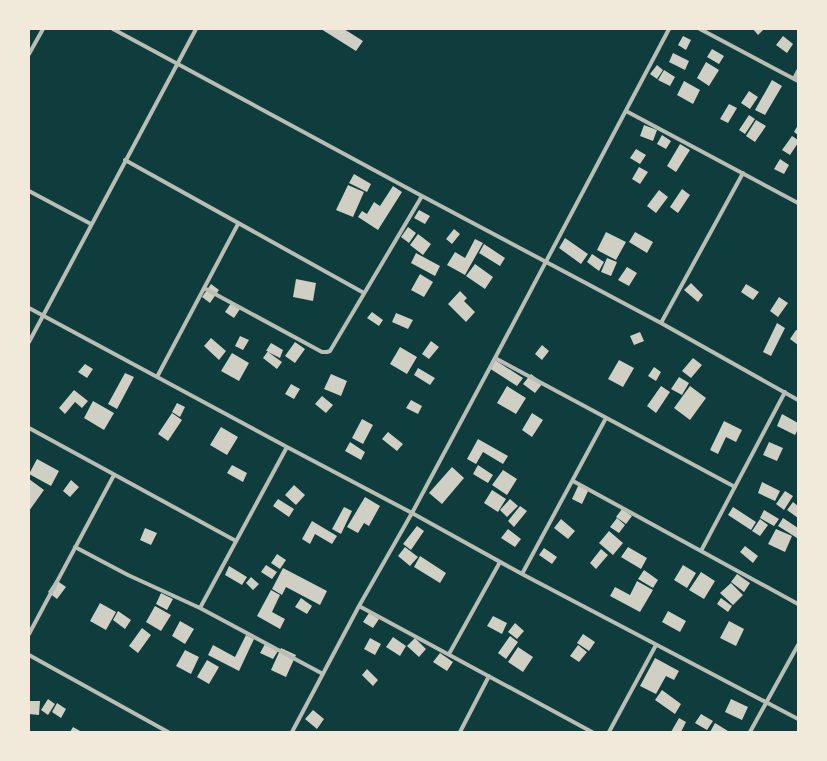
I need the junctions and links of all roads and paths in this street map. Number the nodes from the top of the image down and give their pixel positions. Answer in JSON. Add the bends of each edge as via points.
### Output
{"nodes":[{"id":1,"x":43,"y":29,"type":"edge"},
{"id":2,"x":113,"y":29,"type":"edge"},
{"id":3,"x":196,"y":29,"type":"edge"},
{"id":4,"x":669,"y":29,"type":"edge"},
{"id":5,"x":700,"y":29,"type":"edge"},
{"id":6,"x":29,"y":54,"type":"edge"},
{"id":7,"x":177,"y":64,"type":"junction"},
{"id":8,"x":798,"y":71,"type":"edge"},
{"id":9,"x":796,"y":80,"type":"edge"},
{"id":10,"x":626,"y":111,"type":"junction"},
{"id":11,"x":125,"y":160,"type":"junction"},
{"id":12,"x":743,"y":173,"type":"junction"},
{"id":13,"x":29,"y":191,"type":"edge"},
{"id":14,"x":422,"y":196,"type":"junction"},
{"id":15,"x":798,"y":203,"type":"edge"},
{"id":16,"x":91,"y":224,"type":"junction"},
{"id":17,"x":238,"y":224,"type":"junction"},
{"id":18,"x":546,"y":261,"type":"junction"},
{"id":19,"x":204,"y":288,"type":"junction"},
{"id":20,"x":364,"y":293,"type":"junction"},
{"id":21,"x":29,"y":308,"type":"edge"},
{"id":22,"x":43,"y":316,"type":"junction"},
{"id":23,"x":661,"y":323,"type":"junction"},
{"id":24,"x":29,"y":342,"type":"edge"},
{"id":25,"x":496,"y":358,"type":"junction"},
{"id":26,"x":157,"y":377,"type":"junction"},
{"id":27,"x":785,"y":392,"type":"junction"},
{"id":28,"x":798,"y":400,"type":"edge"},
{"id":29,"x":606,"y":418,"type":"junction"},
{"id":30,"x":29,"y":428,"type":"edge"},
{"id":31,"x":287,"y":447,"type":"junction"},
{"id":32,"x":114,"y":475,"type":"junction"},
{"id":33,"x":573,"y":481,"type":"junction"},
{"id":34,"x":736,"y":487,"type":"junction"},
{"id":35,"x":412,"y":513,"type":"junction"},
{"id":36,"x":236,"y":541,"type":"junction"},
{"id":37,"x":75,"y":547,"type":"junction"},
{"id":38,"x":701,"y":551,"type":"junction"},
{"id":39,"x":500,"y":562,"type":"junction"},
{"id":40,"x":522,"y":574,"type":"junction"},
{"id":41,"x":798,"y":604,"type":"edge"},
{"id":42,"x":359,"y":606,"type":"junction"},
{"id":43,"x":200,"y":608,"type":"junction"},
{"id":44,"x":29,"y":634,"type":"edge"},
{"id":45,"x":656,"y":645,"type":"junction"},
{"id":46,"x":798,"y":645,"type":"edge"},
{"id":47,"x":449,"y":654,"type":"junction"},
{"id":48,"x":29,"y":655,"type":"edge"},
{"id":49,"x":323,"y":674,"type":"junction"},
{"id":50,"x":489,"y":676,"type":"junction"},
{"id":51,"x":766,"y":702,"type":"junction"},
{"id":52,"x":798,"y":719,"type":"edge"},
{"id":53,"x":168,"y":732,"type":"edge"},
{"id":54,"x":292,"y":732,"type":"edge"},
{"id":55,"x":460,"y":732,"type":"edge"},
{"id":56,"x":592,"y":732,"type":"edge"},
{"id":57,"x":609,"y":732,"type":"edge"},
{"id":58,"x":750,"y":732,"type":"edge"}],
"edges":[{"from":1,"to":6,"type":"street"},
{"from":2,"to":7,"type":"street"},
{"from":3,"to":7,"type":"street"},
{"from":4,"to":10,"type":"street"},
{"from":5,"to":9,"type":"street"},
{"from":7,"to":11,"type":"street"},
{"from":7,"to":14,"type":"street"},
{"from":8,"to":9,"type":"street"},
{"from":10,"to":12,"type":"street"},
{"from":10,"to":18,"type":"street"},
{"from":11,"to":16,"type":"street"},
{"from":11,"to":17,"type":"street"},
{"from":12,"to":15,"type":"street"},
{"from":12,"to":23,"type":"street"},
{"from":13,"to":16,"type":"street"},
{"from":14,"to":18,"type":"street"},
{"from":14,"to":20,"type":"street"},
{"from":16,"to":22,"type":"street"},
{"from":17,"to":19,"type":"street"},
{"from":17,"to":20,"type":"street"},
{"from":18,"to":23,"type":"street"},
{"from":18,"to":25,"type":"street"},
{"from":19,"to":20,"type":"street","via":[[322,352],[330,351],[333,347]]},
{"from":19,"to":26,"type":"street"},
{"from":21,"to":22,"type":"street"},
{"from":22,"to":24,"type":"street"},
{"from":22,"to":26,"type":"street"},
{"from":23,"to":27,"type":"street"},
{"from":25,"to":29,"type":"street"},
{"from":25,"to":35,"type":"street"},
{"from":26,"to":31,"type":"street"},
{"from":27,"to":28,"type":"street"},
{"from":27,"to":34,"type":"street"},
{"from":29,"to":33,"type":"street"},
{"from":29,"to":34,"type":"street"},
{"from":30,"to":32,"type":"street"},
{"from":31,"to":35,"type":"street"},
{"from":31,"to":36,"type":"street"},
{"from":32,"to":36,"type":"street"},
{"from":32,"to":37,"type":"street"},
{"from":33,"to":38,"type":"street"},
{"from":33,"to":40,"type":"street"},
{"from":34,"to":38,"type":"street"},
{"from":35,"to":39,"type":"street"},
{"from":35,"to":42,"type":"street"},
{"from":36,"to":43,"type":"street"},
{"from":37,"to":43,"type":"street"},
{"from":37,"to":44,"type":"street"},
{"from":38,"to":41,"type":"street"},
{"from":39,"to":40,"type":"street"},
{"from":39,"to":47,"type":"street"},
{"from":40,"to":45,"type":"street"},
{"from":42,"to":47,"type":"street"},
{"from":42,"to":49,"type":"street"},
{"from":43,"to":49,"type":"street"},
{"from":45,"to":51,"type":"street"},
{"from":45,"to":57,"type":"street"},
{"from":46,"to":51,"type":"street"},
{"from":47,"to":50,"type":"street"},
{"from":48,"to":53,"type":"street"},
{"from":49,"to":54,"type":"street"},
{"from":50,"to":55,"type":"street"},
{"from":50,"to":56,"type":"street"},
{"from":51,"to":52,"type":"street"},
{"from":51,"to":58,"type":"street"}]}
